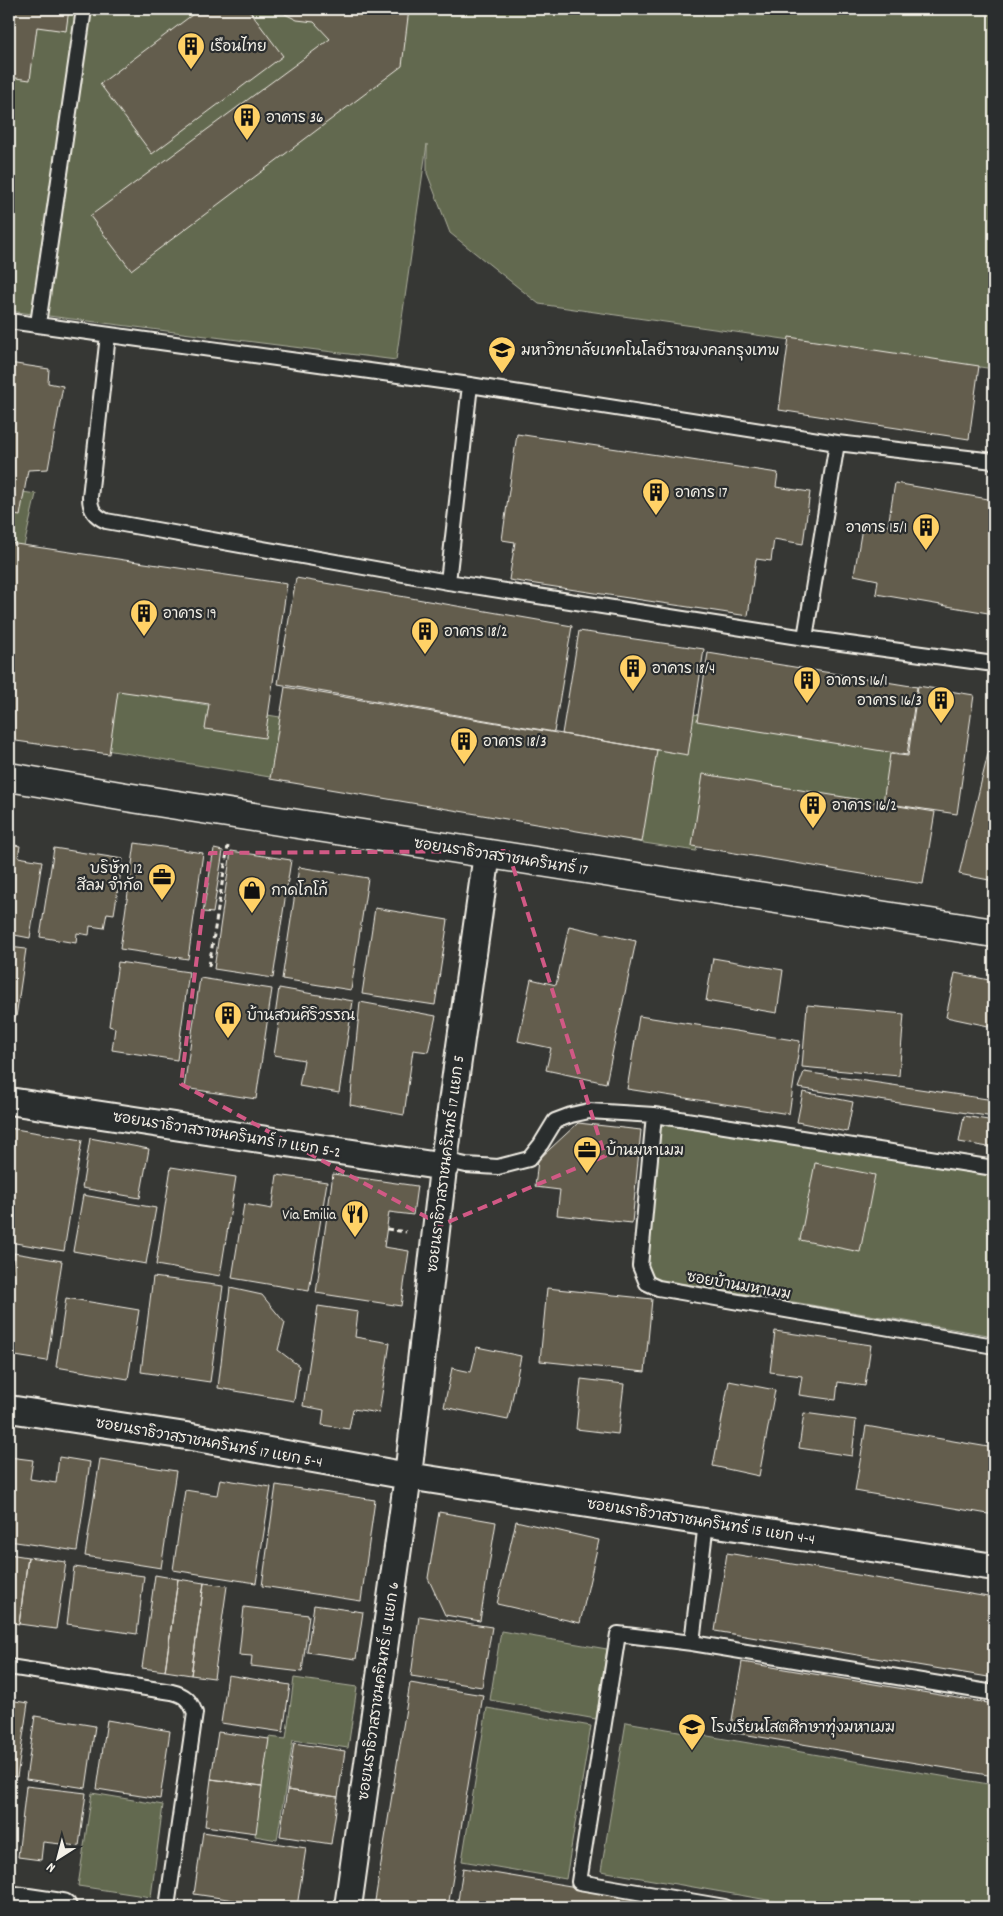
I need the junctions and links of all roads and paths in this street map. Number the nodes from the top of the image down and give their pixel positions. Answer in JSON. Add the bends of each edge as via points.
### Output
{"nodes":[{"id":1,"x":84,"y":9,"type":"edge"},
{"id":2,"x":9,"y":320,"type":"edge"},
{"id":3,"x":38,"y":324,"type":"junction"},
{"id":4,"x":108,"y":335,"type":"junction"},
{"id":5,"x":470,"y":385,"type":"junction"},
{"id":6,"x":837,"y":443,"type":"junction"},
{"id":7,"x":994,"y":461,"type":"edge"},
{"id":8,"x":448,"y":582,"type":"junction"},
{"id":9,"x":805,"y":638,"type":"junction"},
{"id":10,"x":994,"y":664,"type":"edge"},
{"id":11,"x":9,"y":777,"type":"edge"},
{"id":12,"x":228,"y":846,"type":"dead end"},
{"id":13,"x":486,"y":854,"type":"junction"},
{"id":14,"x":994,"y":933,"type":"edge"},
{"id":15,"x":209,"y":966,"type":"dead end"},
{"id":16,"x":9,"y":1100,"type":"edge"},
{"id":17,"x":654,"y":1115,"type":"junction"},
{"id":18,"x":444,"y":1163,"type":"junction"},
{"id":19,"x":994,"y":1168,"type":"edge"},
{"id":20,"x":994,"y":1346,"type":"edge"},
{"id":21,"x":9,"y":1409,"type":"edge"},
{"id":22,"x":408,"y":1476,"type":"junction"},
{"id":23,"x":706,"y":1522,"type":"junction"},
{"id":24,"x":994,"y":1567,"type":"edge"},
{"id":25,"x":692,"y":1643,"type":"junction"},
{"id":26,"x":9,"y":1667,"type":"edge"},
{"id":27,"x":994,"y":1693,"type":"edge"},
{"id":28,"x":9,"y":1899,"type":"edge"},
{"id":29,"x":63,"y":1907,"type":"edge"},
{"id":30,"x":167,"y":1907,"type":"edge"},
{"id":31,"x":348,"y":1907,"type":"edge"},
{"id":32,"x":725,"y":1907,"type":"edge"}],
"edges":[{"from":1,"to":3,"type":"lane"},
{"from":2,"to":3,"type":"lane"},
{"from":3,"to":4,"type":"lane"},
{"from":4,"to":5,"type":"lane"},
{"from":4,"to":8,"type":"lane","via":[[90,497],[91,508],[98,518]]},
{"from":5,"to":6,"type":"lane"},
{"from":5,"to":8,"type":"lane"},
{"from":6,"to":7,"type":"lane"},
{"from":6,"to":9,"type":"lane"},
{"from":8,"to":9,"type":"lane"},
{"from":9,"to":10,"type":"lane"},
{"from":11,"to":13,"type":"street","name":"ซอยนราธิวาสราชนครินทร์ 17"},
{"from":12,"to":15,"type":"path"},
{"from":13,"to":14,"type":"street","name":"ซอยนราธิวาสราชนครินทร์ 17"},
{"from":13,"to":18,"type":"street","name":"ซอยนราธิวาสราชนครินทร์ 17 แยก 5"},
{"from":16,"to":18,"type":"street","name":"ซอยนราธิวาสราชนครินทร์ 17 แยก 5-2"},
{"from":17,"to":18,"type":"lane","via":[[589,1111],[571,1115],[555,1122],[529,1159],[498,1167]]},
{"from":17,"to":19,"type":"lane"},
{"from":17,"to":20,"type":"lane","name":"ซอยบ้านมหาเมฆ","via":[[640,1266],[647,1283]]},
{"from":18,"to":22,"type":"street","name":"ซอยนราธิวาสราชนครินทร์ 17 แยก 5"},
{"from":21,"to":22,"type":"street","name":"ซอยนราธิวาสราชนครินทร์ 17 แยก 5-4","via":[[186,1436]]},
{"from":22,"to":23,"type":"street","name":"ซอยนราธิวาสราชนครินทร์ 15 แยก 4-4"},
{"from":22,"to":31,"type":"street","name":"ซอยนราธิวาสราชนครินทร์ 15 แยก 6"},
{"from":23,"to":24,"type":"street","name":"ซอยนราธิวาสราชนครินทร์ 15 แยก 4-4"},
{"from":23,"to":25,"type":"lane"},
{"from":25,"to":27,"type":"lane"},
{"from":25,"to":32,"type":"lane","via":[[618,1634],[578,1882]]},
{"from":26,"to":30,"type":"lane","via":[[172,1692],[182,1694],[191,1702],[195,1713]]},
{"from":28,"to":29,"type":"street"}]}
